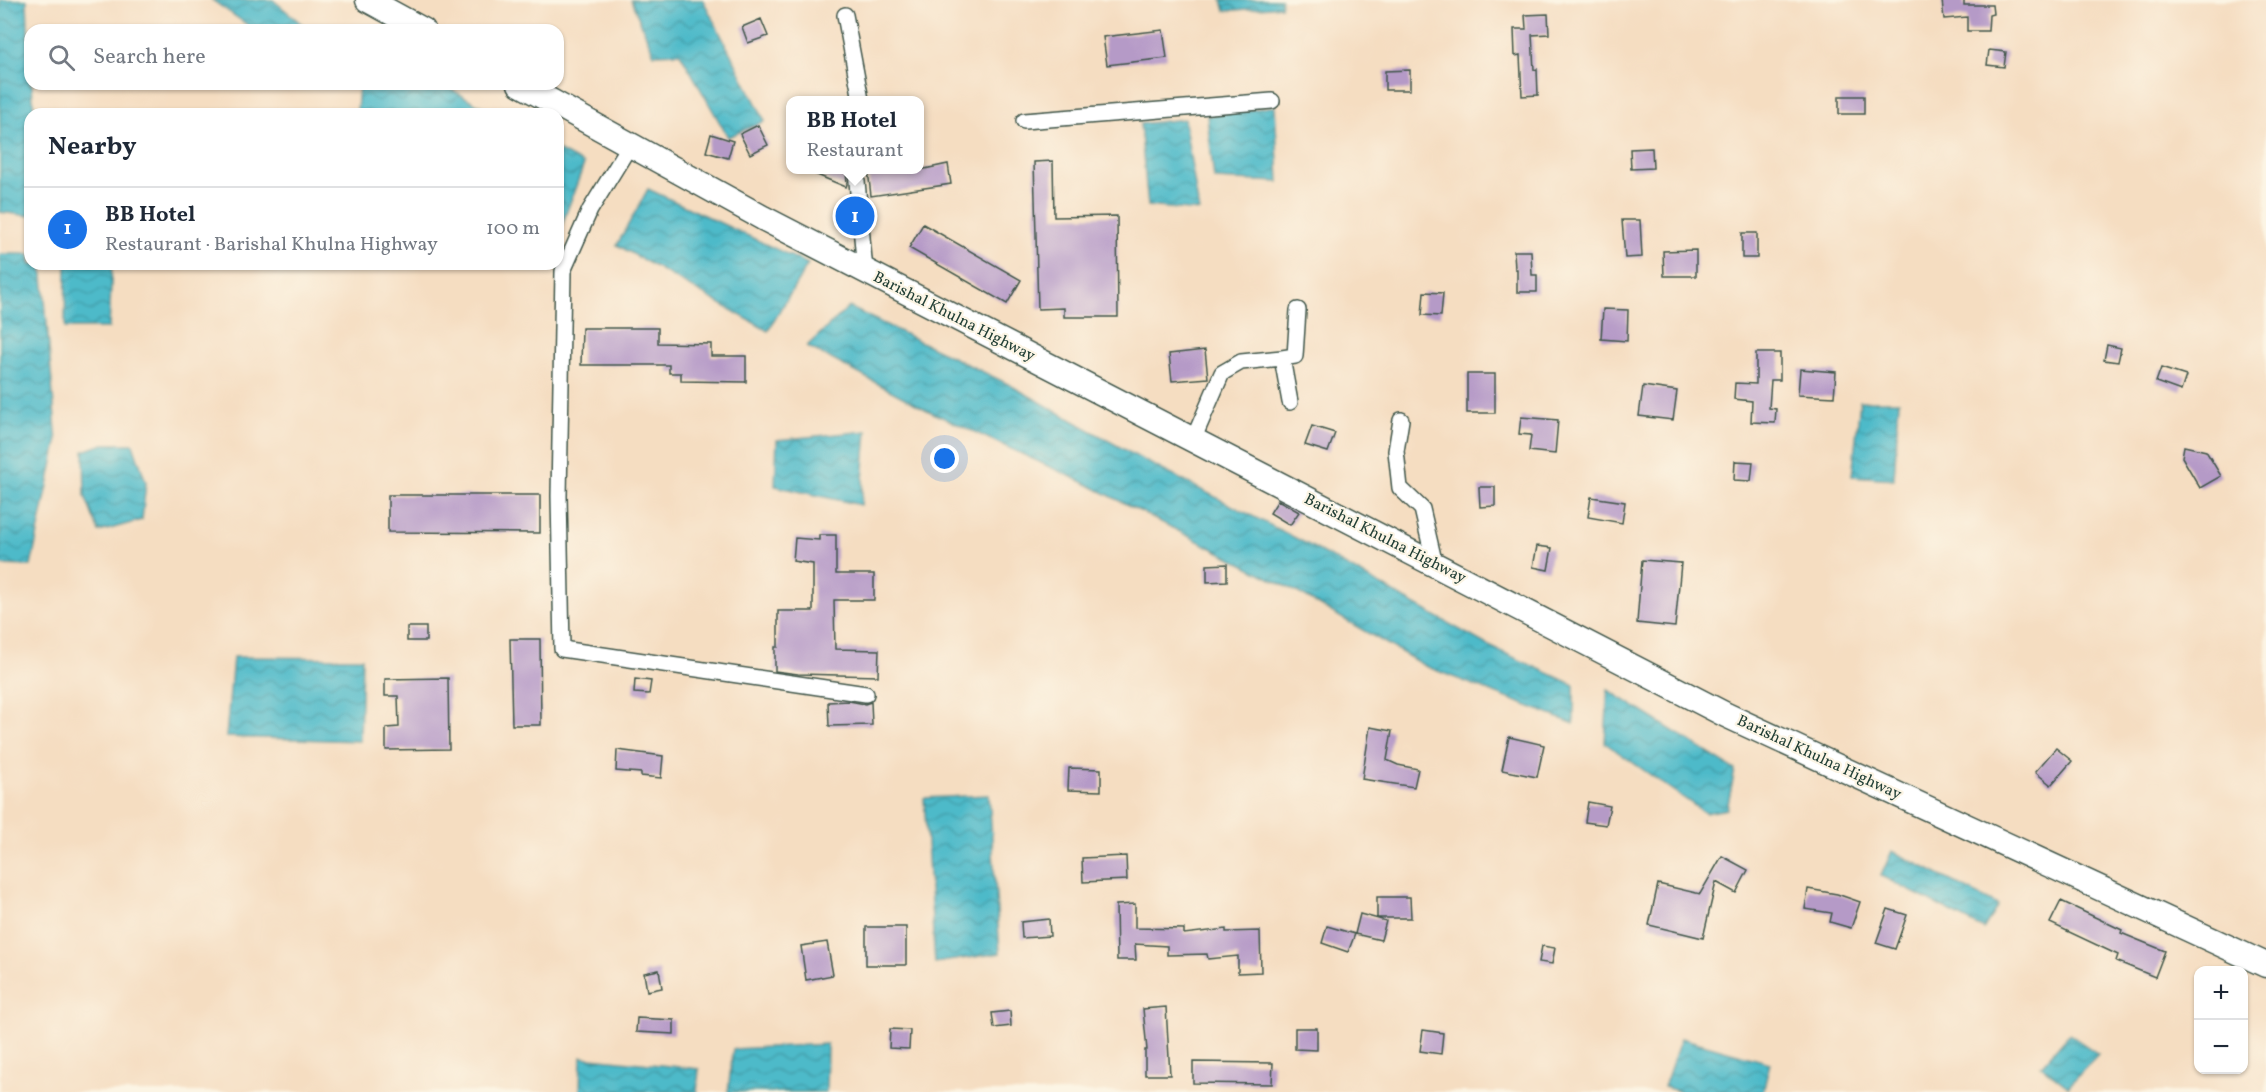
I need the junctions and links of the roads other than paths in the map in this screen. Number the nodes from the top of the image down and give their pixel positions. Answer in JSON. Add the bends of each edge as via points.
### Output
{"nodes":[{"id":1,"x":368,"y":0,"type":"edge"},
{"id":2,"x":845,"y":15,"type":"dead end"},
{"id":3,"x":412,"y":24,"type":"edge"},
{"id":4,"x":531,"y":90,"type":"edge"},
{"id":5,"x":860,"y":96,"type":"edge"},
{"id":6,"x":1272,"y":101,"type":"dead end"},
{"id":7,"x":563,"y":108,"type":"edge"},
{"id":8,"x":564,"y":108,"type":"edge"},
{"id":9,"x":1024,"y":121,"type":"dead end"},
{"id":10,"x":630,"y":145,"type":"junction"},
{"id":11,"x":856,"y":174,"type":"edge"},
{"id":12,"x":564,"y":269,"type":"edge"},
{"id":13,"x":563,"y":270,"type":"edge"},
{"id":14,"x":865,"y":271,"type":"junction"},
{"id":15,"x":1298,"y":310,"type":"dead end"},
{"id":16,"x":1282,"y":358,"type":"junction"},
{"id":17,"x":1290,"y":402,"type":"dead end"},
{"id":18,"x":1401,"y":420,"type":"dead end"},
{"id":19,"x":1193,"y":440,"type":"junction"},
{"id":20,"x":1435,"y":565,"type":"junction"},
{"id":21,"x":866,"y":694,"type":"dead end"},
{"id":22,"x":2266,"y":965,"type":"edge"}],
"edges":[{"from":1,"to":3,"type":"highway"},
{"from":2,"to":5,"type":"street"},
{"from":4,"to":7,"type":"highway","name":"Barishal Khulna Highway"},
{"from":6,"to":9,"type":"street"},
{"from":8,"to":10,"type":"highway","name":"Barishal Khulna Highway"},
{"from":10,"to":12,"type":"street","via":[[590,210]]},
{"from":10,"to":14,"type":"highway","name":"Barishal Khulna Highway"},
{"from":11,"to":14,"type":"street"},
{"from":13,"to":21,"type":"street","via":[[559,496],[562,649]]},
{"from":14,"to":19,"type":"highway","name":"Barishal Khulna Highway"},
{"from":15,"to":16,"type":"street","via":[[1295,356]]},
{"from":16,"to":17,"type":"street"},
{"from":16,"to":19,"type":"street","via":[[1241,362],[1222,373]]},
{"from":18,"to":20,"type":"street","via":[[1396,452],[1400,488],[1422,509]]},
{"from":19,"to":20,"type":"highway","name":"Barishal Khulna Highway"},
{"from":20,"to":22,"type":"highway","name":"Barishal Khulna Highway","via":[[1726,715]]}]}
